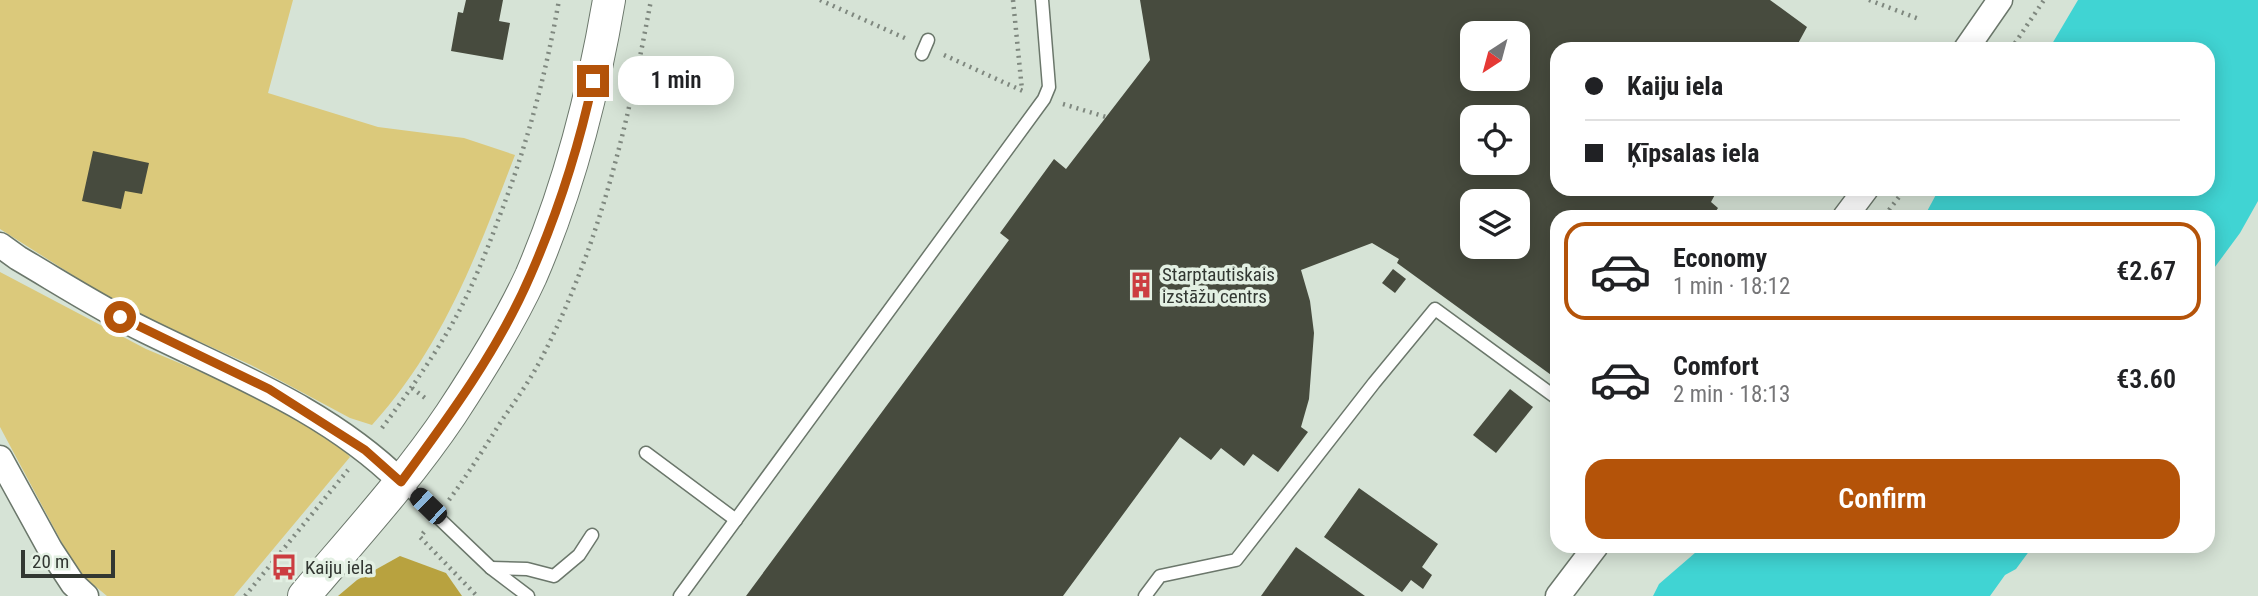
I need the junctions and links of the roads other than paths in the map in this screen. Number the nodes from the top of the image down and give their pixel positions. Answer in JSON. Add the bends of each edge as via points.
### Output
{"nodes":[{"id":1,"x":609,"y":0,"type":"edge"},
{"id":2,"x":1042,"y":0,"type":"edge"},
{"id":3,"x":2000,"y":0,"type":"edge"},
{"id":4,"x":1971,"y":42,"type":"edge"},
{"id":5,"x":0,"y":245,"type":"edge"},
{"id":6,"x":1550,"y":393,"type":"edge"},
{"id":7,"x":646,"y":453,"type":"dead end"},
{"id":8,"x":0,"y":458,"type":"edge"},
{"id":9,"x":401,"y":482,"type":"junction"},
{"id":10,"x":736,"y":520,"type":"junction"},
{"id":11,"x":593,"y":535,"type":"dead end"},
{"id":12,"x":1591,"y":553,"type":"edge"},
{"id":13,"x":491,"y":568,"type":"junction"},
{"id":14,"x":86,"y":596,"type":"edge"},
{"id":15,"x":304,"y":596,"type":"edge"},
{"id":16,"x":528,"y":596,"type":"edge"},
{"id":17,"x":680,"y":596,"type":"edge"},
{"id":18,"x":1145,"y":596,"type":"edge"},
{"id":19,"x":1558,"y":596,"type":"edge"}],
"edges":[{"from":1,"to":9,"type":"street","via":[[584,124],[531,276],[486,358]]},
{"from":2,"to":10,"type":"lane","via":[[1049,87],[1044,99]]},
{"from":3,"to":4,"type":"street"},
{"from":5,"to":9,"type":"street","via":[[141,328],[269,389],[365,450]]},
{"from":6,"to":18,"type":"lane","via":[[1435,309],[1236,560],[1160,576]]},
{"from":7,"to":10,"type":"lane"},
{"from":8,"to":14,"type":"street","via":[[50,549]]},
{"from":9,"to":13,"type":"lane"},
{"from":9,"to":15,"type":"street"},
{"from":10,"to":17,"type":"lane"},
{"from":11,"to":13,"type":"lane","via":[[579,555],[554,576],[527,569]]},
{"from":12,"to":19,"type":"street"},
{"from":13,"to":16,"type":"lane"}]}
